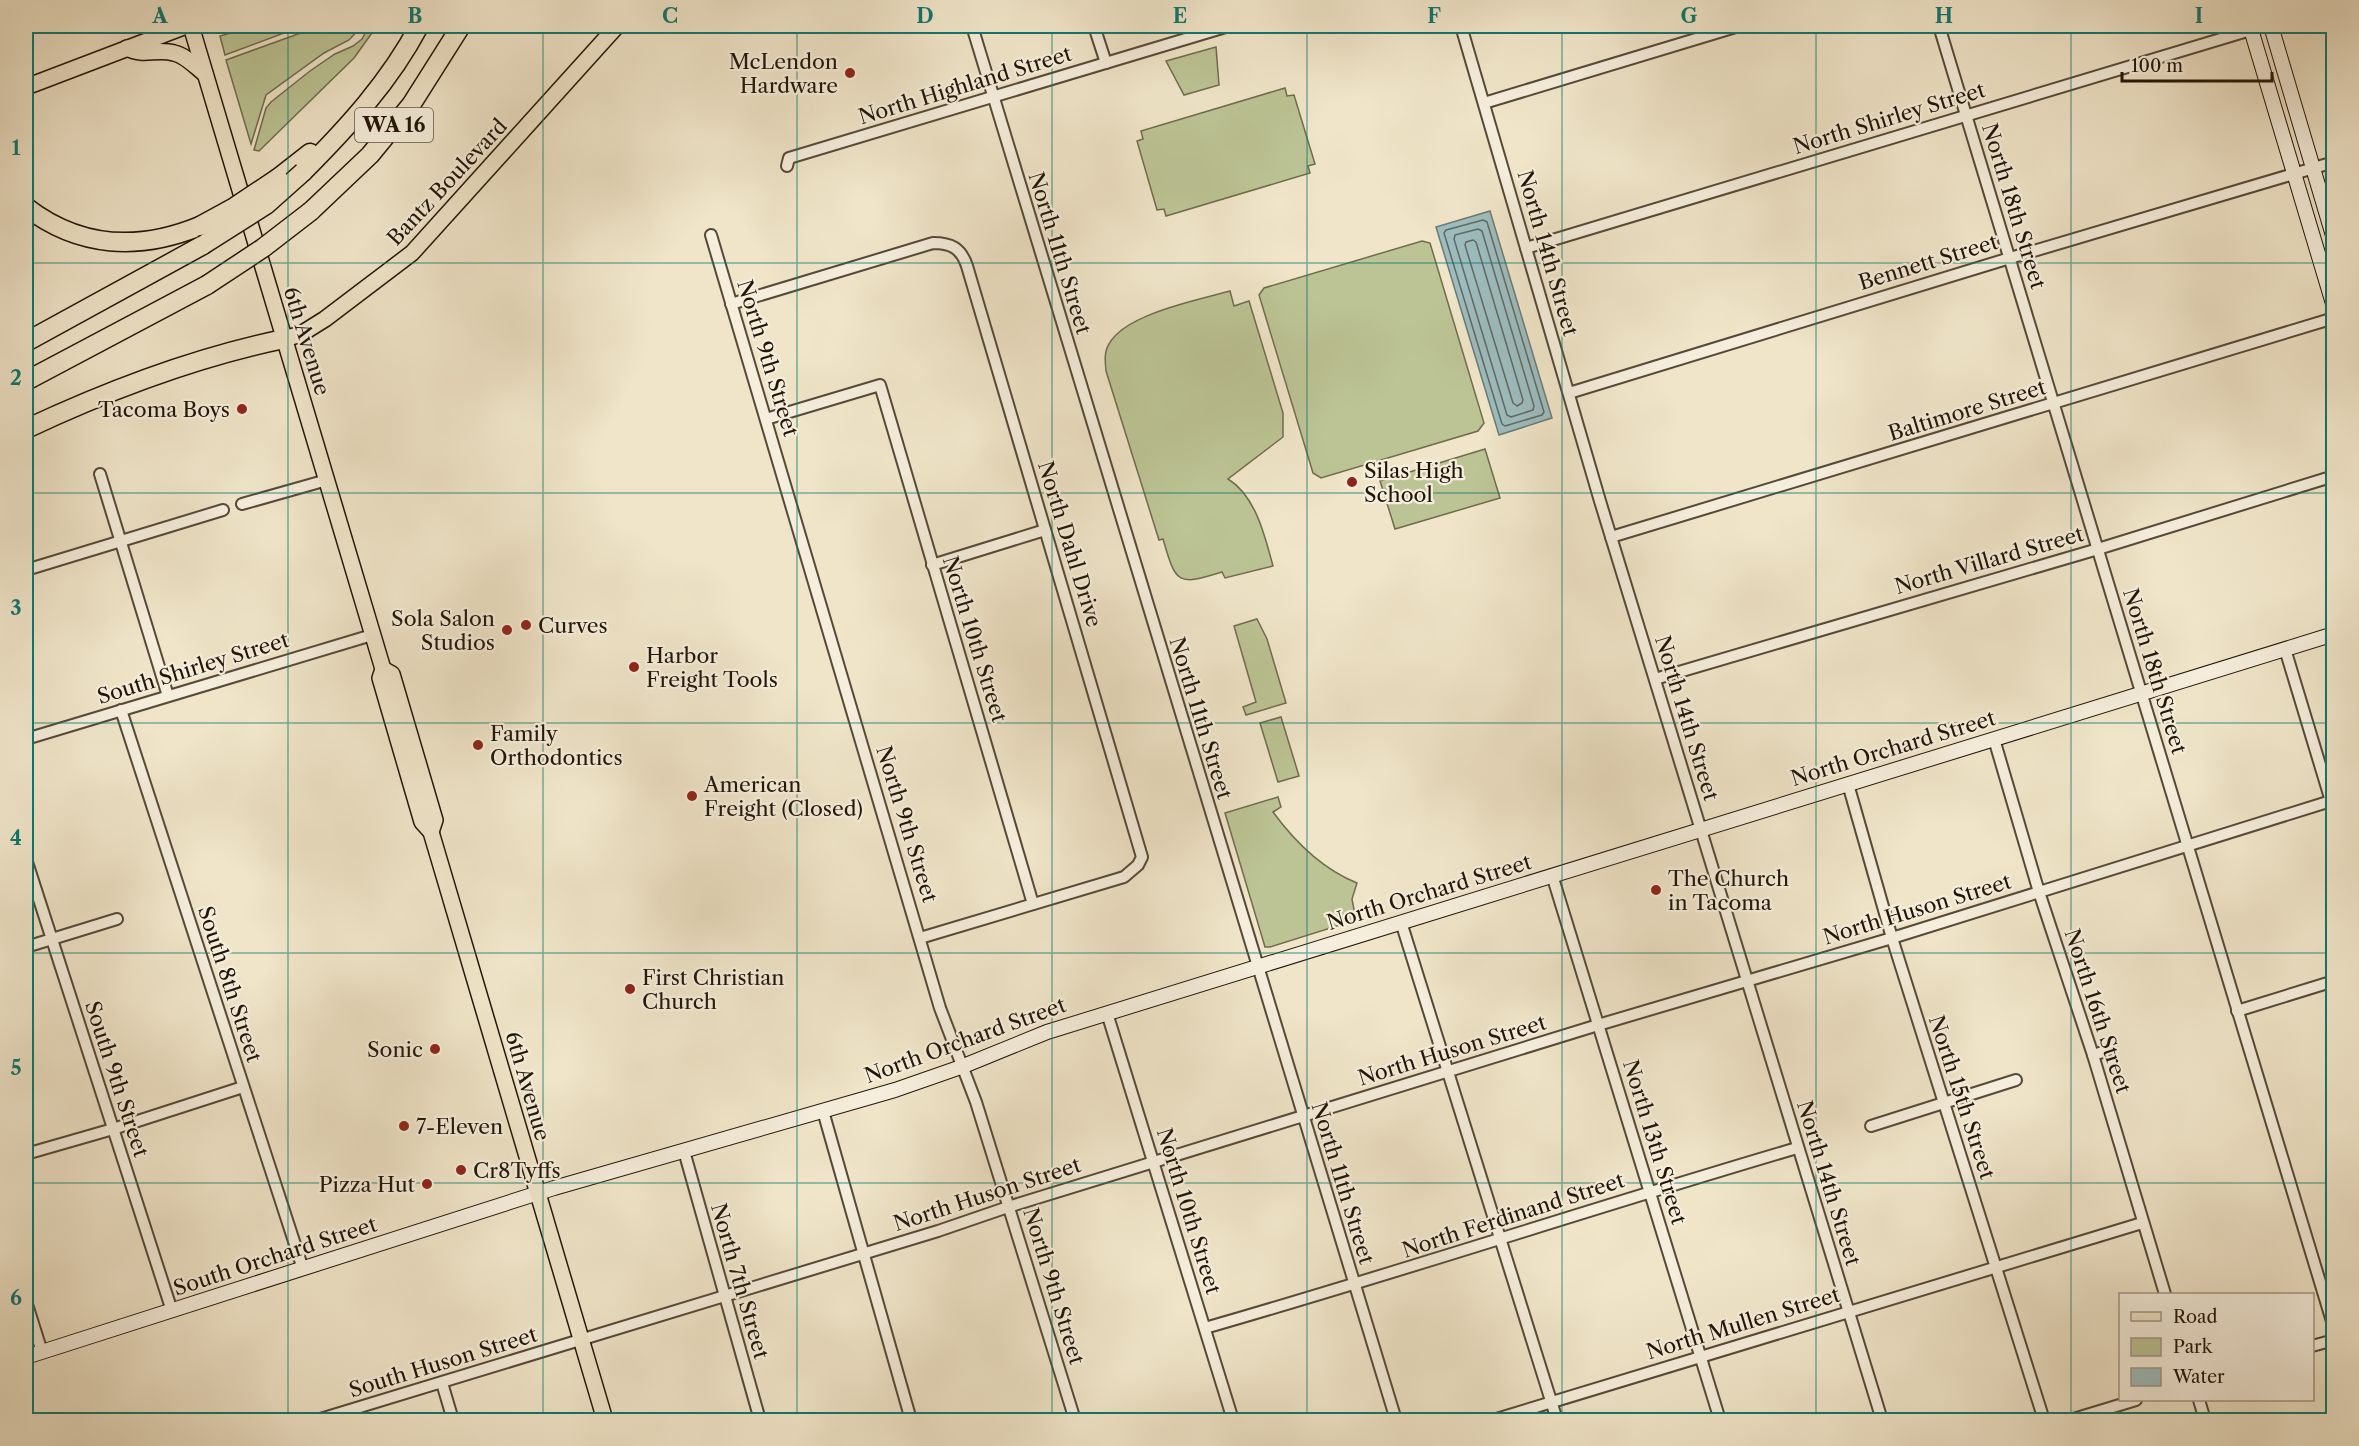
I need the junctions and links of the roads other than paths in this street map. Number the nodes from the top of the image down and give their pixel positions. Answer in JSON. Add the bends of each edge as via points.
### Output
{"nodes":[{"id":1,"x":186,"y":26,"type":"edge"},
{"id":2,"x":191,"y":26,"type":"edge"},
{"id":3,"x":460,"y":26,"type":"edge"},
{"id":4,"x":617,"y":26,"type":"edge"},
{"id":5,"x":972,"y":26,"type":"edge"},
{"id":6,"x":1094,"y":26,"type":"edge"},
{"id":7,"x":1229,"y":26,"type":"edge"},
{"id":8,"x":1461,"y":26,"type":"edge"},
{"id":9,"x":1739,"y":26,"type":"edge"},
{"id":10,"x":1939,"y":26,"type":"edge"},
{"id":11,"x":2271,"y":26,"type":"edge"},
{"id":12,"x":2255,"y":27,"type":"edge"},
{"id":13,"x":418,"y":28,"type":"edge"},
{"id":14,"x":1215,"y":28,"type":"edge"},
{"id":15,"x":127,"y":48,"type":"junction"},
{"id":16,"x":1106,"y":63,"type":"junction"},
{"id":17,"x":205,"y":74,"type":"junction"},
{"id":18,"x":26,"y":87,"type":"edge"},
{"id":19,"x":993,"y":98,"type":"junction"},
{"id":20,"x":1484,"y":103,"type":"junction"},
{"id":21,"x":1966,"y":115,"type":"junction"},
{"id":22,"x":352,"y":121,"type":"junction"},
{"id":23,"x":2334,"y":162,"type":"edge"},
{"id":24,"x":787,"y":166,"type":"dead end"},
{"id":25,"x":2312,"y":169,"type":"junction"},
{"id":26,"x":2294,"y":174,"type":"junction"},
{"id":27,"x":26,"y":207,"type":"edge"},
{"id":28,"x":711,"y":235,"type":"dead end"},
{"id":29,"x":2334,"y":239,"type":"edge"},
{"id":30,"x":1526,"y":248,"type":"junction"},
{"id":31,"x":2010,"y":258,"type":"junction"},
{"id":32,"x":731,"y":304,"type":"junction"},
{"id":33,"x":2334,"y":307,"type":"edge"},
{"id":34,"x":2334,"y":318,"type":"edge"},
{"id":35,"x":284,"y":339,"type":"junction"},
{"id":36,"x":26,"y":342,"type":"edge"},
{"id":37,"x":26,"y":381,"type":"edge"},
{"id":38,"x":1569,"y":393,"type":"junction"},
{"id":39,"x":2054,"y":404,"type":"junction"},
{"id":40,"x":766,"y":419,"type":"junction"},
{"id":41,"x":26,"y":429,"type":"edge"},
{"id":42,"x":100,"y":474,"type":"dead end"},
{"id":43,"x":2334,"y":476,"type":"edge"},
{"id":44,"x":327,"y":480,"type":"junction"},
{"id":45,"x":242,"y":504,"type":"dead end"},
{"id":46,"x":223,"y":510,"type":"dead end"},
{"id":47,"x":1045,"y":530,"type":"junction"},
{"id":48,"x":1611,"y":537,"type":"junction"},
{"id":49,"x":120,"y":542,"type":"junction"},
{"id":50,"x":2098,"y":549,"type":"junction"},
{"id":51,"x":932,"y":565,"type":"junction"},
{"id":52,"x":26,"y":570,"type":"edge"},
{"id":53,"x":2334,"y":634,"type":"edge"},
{"id":54,"x":372,"y":635,"type":"junction"},
{"id":55,"x":2285,"y":649,"type":"junction"},
{"id":56,"x":1655,"y":680,"type":"junction"},
{"id":57,"x":2142,"y":693,"type":"junction"},
{"id":58,"x":168,"y":696,"type":"junction"},
{"id":59,"x":121,"y":710,"type":"junction"},
{"id":60,"x":26,"y":739,"type":"edge"},
{"id":61,"x":1994,"y":739,"type":"junction"},
{"id":62,"x":1848,"y":784,"type":"junction"},
{"id":63,"x":2332,"y":804,"type":"edge"},
{"id":64,"x":1701,"y":829,"type":"junction"},
{"id":65,"x":2187,"y":844,"type":"junction"},
{"id":66,"x":26,"y":859,"type":"edge"},
{"id":67,"x":1552,"y":876,"type":"junction"},
{"id":68,"x":2039,"y":892,"type":"junction"},
{"id":69,"x":1033,"y":904,"type":"junction"},
{"id":70,"x":117,"y":919,"type":"dead end"},
{"id":71,"x":1401,"y":922,"type":"junction"},
{"id":72,"x":920,"y":938,"type":"junction"},
{"id":73,"x":1892,"y":938,"type":"junction"},
{"id":74,"x":51,"y":939,"type":"junction"},
{"id":75,"x":26,"y":946,"type":"edge"},
{"id":76,"x":1256,"y":967,"type":"junction"},
{"id":77,"x":2334,"y":981,"type":"edge"},
{"id":78,"x":1746,"y":982,"type":"junction"},
{"id":79,"x":2237,"y":1011,"type":"junction"},
{"id":80,"x":1107,"y":1013,"type":"junction"},
{"id":81,"x":1598,"y":1025,"type":"junction"},
{"id":82,"x":2106,"y":1051,"type":"dead end"},
{"id":83,"x":2093,"y":1056,"type":"junction"},
{"id":84,"x":961,"y":1067,"type":"junction"},
{"id":85,"x":1449,"y":1072,"type":"junction"},
{"id":86,"x":2016,"y":1080,"type":"dead end"},
{"id":87,"x":243,"y":1087,"type":"junction"},
{"id":88,"x":1943,"y":1103,"type":"junction"},
{"id":89,"x":823,"y":1111,"type":"junction"},
{"id":90,"x":1302,"y":1117,"type":"junction"},
{"id":91,"x":1870,"y":1126,"type":"dead end"},
{"id":92,"x":114,"y":1129,"type":"junction"},
{"id":93,"x":1797,"y":1148,"type":"junction"},
{"id":94,"x":684,"y":1151,"type":"junction"},
{"id":95,"x":26,"y":1154,"type":"edge"},
{"id":96,"x":1154,"y":1162,"type":"junction"},
{"id":97,"x":1650,"y":1192,"type":"junction"},
{"id":98,"x":538,"y":1193,"type":"junction"},
{"id":99,"x":1008,"y":1207,"type":"junction"},
{"id":100,"x":2142,"y":1223,"type":"junction"},
{"id":101,"x":1499,"y":1239,"type":"junction"},
{"id":102,"x":862,"y":1254,"type":"junction"},
{"id":103,"x":1996,"y":1267,"type":"junction"},
{"id":104,"x":303,"y":1269,"type":"junction"},
{"id":105,"x":1353,"y":1286,"type":"junction"},
{"id":106,"x":2165,"y":1293,"type":"edge"},
{"id":107,"x":723,"y":1296,"type":"junction"},
{"id":108,"x":26,"y":1301,"type":"edge"},
{"id":109,"x":172,"y":1311,"type":"junction"},
{"id":110,"x":1849,"y":1311,"type":"junction"},
{"id":111,"x":1205,"y":1328,"type":"junction"},
{"id":112,"x":2334,"y":1328,"type":"edge"},
{"id":113,"x":582,"y":1340,"type":"junction"},
{"id":114,"x":2334,"y":1340,"type":"edge"},
{"id":115,"x":2314,"y":1346,"type":"edge"},
{"id":116,"x":42,"y":1352,"type":"junction"},
{"id":117,"x":1700,"y":1356,"type":"junction"},
{"id":118,"x":26,"y":1357,"type":"edge"},
{"id":119,"x":442,"y":1383,"type":"junction"},
{"id":120,"x":2133,"y":1401,"type":"edge"},
{"id":121,"x":2199,"y":1401,"type":"edge"},
{"id":122,"x":1552,"y":1404,"type":"junction"},
{"id":123,"x":317,"y":1420,"type":"edge"},
{"id":124,"x":453,"y":1420,"type":"edge"},
{"id":125,"x":605,"y":1420,"type":"edge"},
{"id":126,"x":760,"y":1420,"type":"edge"},
{"id":127,"x":911,"y":1420,"type":"edge"},
{"id":128,"x":1075,"y":1420,"type":"edge"},
{"id":129,"x":1233,"y":1420,"type":"edge"},
{"id":130,"x":1396,"y":1420,"type":"edge"},
{"id":131,"x":1492,"y":1420,"type":"edge"},
{"id":132,"x":1557,"y":1420,"type":"edge"},
{"id":133,"x":1720,"y":1420,"type":"edge"},
{"id":134,"x":1882,"y":1420,"type":"edge"},
{"id":135,"x":2044,"y":1420,"type":"edge"},
{"id":136,"x":2070,"y":1420,"type":"edge"},
{"id":137,"x":2205,"y":1420,"type":"edge"}],
"edges":[{"from":1,"to":15,"type":"main road"},
{"from":2,"to":17,"type":"main road","name":"6th Avenue"},
{"from":3,"to":37,"type":"highway","number":"WA 16","bridge":true,"via":[[411,105],[370,155],[311,211],[207,285]]},
{"from":4,"to":35,"type":"main road","name":"Bantz Boulevard","via":[[412,253],[325,319]]},
{"from":5,"to":19,"type":"street","name":"North 11th Street"},
{"from":6,"to":16,"type":"street"},
{"from":7,"to":14,"type":"street","name":"North Highland Street"},
{"from":8,"to":20,"type":"street","name":"North 14th Street"},
{"from":9,"to":20,"type":"street"},
{"from":10,"to":21,"type":"street","name":"North 18th Street"},
{"from":11,"to":25,"type":"street"},
{"from":12,"to":21,"type":"street","name":"North Shirley Street"},
{"from":12,"to":26,"type":"street"},
{"from":13,"to":22,"type":"highway","number":"WA 16"},
{"from":14,"to":16,"type":"street","name":"North Highland Street"},
{"from":15,"to":17,"type":"main road","via":[[135,53],[176,53]]},
{"from":15,"to":18,"type":"main road"},
{"from":16,"to":19,"type":"street","name":"North Highland Street"},
{"from":17,"to":35,"type":"main road","name":"6th Avenue"},
{"from":19,"to":24,"type":"street","name":"North Highland Street","via":[[789,158]]},
{"from":19,"to":76,"type":"street","name":"North 11th Street"},
{"from":20,"to":30,"type":"street","name":"North 14th Street"},
{"from":21,"to":30,"type":"street","name":"North Shirley Street"},
{"from":21,"to":31,"type":"street","name":"North 18th Street"},
{"from":22,"to":27,"type":"highway","bridge":true,"via":[[232,208],[200,226],[155,240],[97,240],[59,229]]},
{"from":22,"to":36,"type":"highway","number":"WA 16","bridge":true,"via":[[266,205],[204,245]]},
{"from":23,"to":25,"type":"street","name":"Bennett Street"},
{"from":25,"to":26,"type":"street","name":"Bennett Street"},
{"from":25,"to":29,"type":"street"},
{"from":26,"to":31,"type":"street","name":"Bennett Street"},
{"from":26,"to":33,"type":"street"},
{"from":28,"to":32,"type":"street","name":"North 9th Street"},
{"from":30,"to":38,"type":"street","name":"North 14th Street"},
{"from":31,"to":38,"type":"street","name":"Bennett Street"},
{"from":31,"to":39,"type":"street","name":"North 18th Street"},
{"from":32,"to":40,"type":"street","name":"North 9th Street"},
{"from":32,"to":47,"type":"street","name":"North Dahl Drive","via":[[924,246],[945,243],[959,250],[968,266]]},
{"from":34,"to":39,"type":"street","name":"Baltimore Street"},
{"from":35,"to":41,"type":"highway","via":[[135,382]]},
{"from":35,"to":44,"type":"main road","name":"6th Avenue"},
{"from":38,"to":48,"type":"street","name":"North 14th Street"},
{"from":39,"to":48,"type":"street","name":"Baltimore Street"},
{"from":39,"to":50,"type":"street","name":"North 18th Street"},
{"from":40,"to":51,"type":"street","name":"North 10th Street","via":[[880,385]]},
{"from":40,"to":72,"type":"street","name":"North 9th Street"},
{"from":42,"to":49,"type":"street"},
{"from":43,"to":50,"type":"street","name":"North Villard Street"},
{"from":44,"to":45,"type":"street"},
{"from":44,"to":54,"type":"main road","name":"6th Avenue"},
{"from":46,"to":49,"type":"street"},
{"from":47,"to":51,"type":"street"},
{"from":47,"to":69,"type":"street","name":"North Dahl Drive","via":[[1142,857],[1138,866],[1124,877]]},
{"from":48,"to":56,"type":"street","name":"North 14th Street"},
{"from":49,"to":52,"type":"street"},
{"from":49,"to":58,"type":"street"},
{"from":50,"to":56,"type":"street","name":"North Villard Street"},
{"from":50,"to":57,"type":"street","name":"North 18th Street"},
{"from":51,"to":69,"type":"street","name":"North 10th Street"},
{"from":53,"to":55,"type":"street","name":"North Orchard Street"},
{"from":54,"to":58,"type":"street","name":"South Shirley Street"},
{"from":54,"to":98,"type":"main road","name":"6th Avenue","via":[[383,669],[392,674],[421,771],[435,820],[431,832]]},
{"from":55,"to":57,"type":"street","name":"North Orchard Street"},
{"from":55,"to":63,"type":"street"},
{"from":56,"to":64,"type":"street","name":"North 14th Street"},
{"from":57,"to":61,"type":"street","name":"North Orchard Street"},
{"from":57,"to":65,"type":"street","name":"North 18th Street"},
{"from":58,"to":59,"type":"street","name":"South Shirley Street"},
{"from":59,"to":60,"type":"street","name":"South Shirley Street"},
{"from":59,"to":87,"type":"street","name":"South 8th Street"},
{"from":61,"to":62,"type":"street","name":"North Orchard Street"},
{"from":61,"to":68,"type":"street","name":"North 16th Street"},
{"from":62,"to":64,"type":"street","name":"North Orchard Street"},
{"from":62,"to":73,"type":"street","name":"North 15th Street"},
{"from":63,"to":65,"type":"street","name":"North Huson Street"},
{"from":64,"to":67,"type":"street","name":"North Orchard Street"},
{"from":64,"to":78,"type":"street","name":"North 14th Street"},
{"from":65,"to":68,"type":"street","name":"North Huson Street"},
{"from":65,"to":79,"type":"street","name":"North 18th Street"},
{"from":66,"to":74,"type":"street","name":"South 9th Street"},
{"from":67,"to":71,"type":"street","name":"North Orchard Street"},
{"from":67,"to":81,"type":"street","name":"North 13th Street"},
{"from":68,"to":73,"type":"street","name":"North Huson Street"},
{"from":68,"to":83,"type":"street","name":"North 16th Street"},
{"from":69,"to":72,"type":"street"},
{"from":70,"to":74,"type":"street"},
{"from":71,"to":76,"type":"street","name":"North Orchard Street"},
{"from":71,"to":85,"type":"street"},
{"from":72,"to":84,"type":"street","name":"North 9th Street"},
{"from":73,"to":78,"type":"street","name":"North Huson Street"},
{"from":73,"to":88,"type":"street","name":"North 15th Street"},
{"from":74,"to":75,"type":"street"},
{"from":74,"to":92,"type":"street","name":"South 9th Street"},
{"from":76,"to":80,"type":"street","name":"North Orchard Street"},
{"from":76,"to":90,"type":"street","name":"North 11th Street"},
{"from":77,"to":79,"type":"street"},
{"from":78,"to":81,"type":"street","name":"North Huson Street"},
{"from":78,"to":93,"type":"street","name":"North 14th Street"},
{"from":79,"to":112,"type":"street","name":"North 18th Street"},
{"from":80,"to":84,"type":"street","name":"North Orchard Street","via":[[1028,1039]]},
{"from":80,"to":96,"type":"street","name":"North 10th Street"},
{"from":81,"to":85,"type":"street","name":"North Huson Street"},
{"from":81,"to":97,"type":"street","name":"North 13th Street"},
{"from":82,"to":83,"type":"street"},
{"from":83,"to":100,"type":"street","name":"North 16th Street"},
{"from":84,"to":89,"type":"street","name":"North Orchard Street"},
{"from":84,"to":99,"type":"street","name":"North 9th Street","via":[[976,1102]]},
{"from":85,"to":90,"type":"street","name":"North Huson Street"},
{"from":85,"to":101,"type":"street"},
{"from":86,"to":88,"type":"street"},
{"from":87,"to":92,"type":"street"},
{"from":87,"to":104,"type":"street","name":"South 8th Street"},
{"from":88,"to":91,"type":"street"},
{"from":88,"to":103,"type":"street","name":"North 15th Street"},
{"from":89,"to":94,"type":"street","name":"North Orchard Street"},
{"from":89,"to":102,"type":"street"},
{"from":90,"to":96,"type":"street","name":"North Huson Street"},
{"from":90,"to":105,"type":"street","name":"North 11th Street"},
{"from":92,"to":95,"type":"street"},
{"from":92,"to":109,"type":"street","name":"South 9th Street"},
{"from":93,"to":97,"type":"street","name":"North Ferdinand Street"},
{"from":93,"to":110,"type":"street","name":"North 14th Street"},
{"from":94,"to":98,"type":"street","name":"North Orchard Street"},
{"from":94,"to":107,"type":"street","name":"North 7th Street"},
{"from":96,"to":99,"type":"street","name":"North Huson Street"},
{"from":96,"to":111,"type":"street","name":"North 10th Street"},
{"from":97,"to":101,"type":"street","name":"North Ferdinand Street"},
{"from":97,"to":117,"type":"street","name":"North 13th Street"},
{"from":98,"to":104,"type":"street","name":"South Orchard Street"},
{"from":98,"to":113,"type":"main road","name":"6th Avenue"},
{"from":99,"to":102,"type":"street","name":"North Huson Street"},
{"from":99,"to":128,"type":"street","name":"North 9th Street"},
{"from":100,"to":103,"type":"street","name":"North Mullen Street"},
{"from":100,"to":106,"type":"street","name":"North 16th Street"},
{"from":101,"to":105,"type":"street","name":"North Ferdinand Street"},
{"from":101,"to":122,"type":"street"},
{"from":102,"to":107,"type":"street","name":"North Huson Street"},
{"from":102,"to":127,"type":"street"},
{"from":103,"to":110,"type":"street","name":"North Mullen Street"},
{"from":103,"to":135,"type":"street","name":"North 15th Street"},
{"from":104,"to":109,"type":"street","name":"South Orchard Street"},
{"from":105,"to":111,"type":"street","name":"North Ferdinand Street"},
{"from":105,"to":130,"type":"street","name":"North 11th Street"},
{"from":107,"to":113,"type":"street","name":"North Huson Street"},
{"from":107,"to":126,"type":"street","name":"North 7th Street"},
{"from":108,"to":116,"type":"street"},
{"from":109,"to":116,"type":"street","name":"South Orchard Street"},
{"from":110,"to":117,"type":"street","name":"North Mullen Street"},
{"from":110,"to":134,"type":"street","name":"North 14th Street"},
{"from":111,"to":129,"type":"street","name":"North 10th Street"},
{"from":113,"to":119,"type":"street","name":"South Huson Street"},
{"from":113,"to":125,"type":"main road","name":"6th Avenue"},
{"from":114,"to":115,"type":"street"},
{"from":116,"to":118,"type":"street","name":"South Orchard Street"},
{"from":117,"to":122,"type":"street","name":"North Mullen Street"},
{"from":117,"to":133,"type":"street","name":"North 13th Street"},
{"from":119,"to":123,"type":"street","name":"South Huson Street"},
{"from":119,"to":124,"type":"street"},
{"from":120,"to":136,"type":"street"},
{"from":121,"to":137,"type":"street"},
{"from":122,"to":131,"type":"street","name":"North Mullen Street"},
{"from":122,"to":132,"type":"street"}]}
